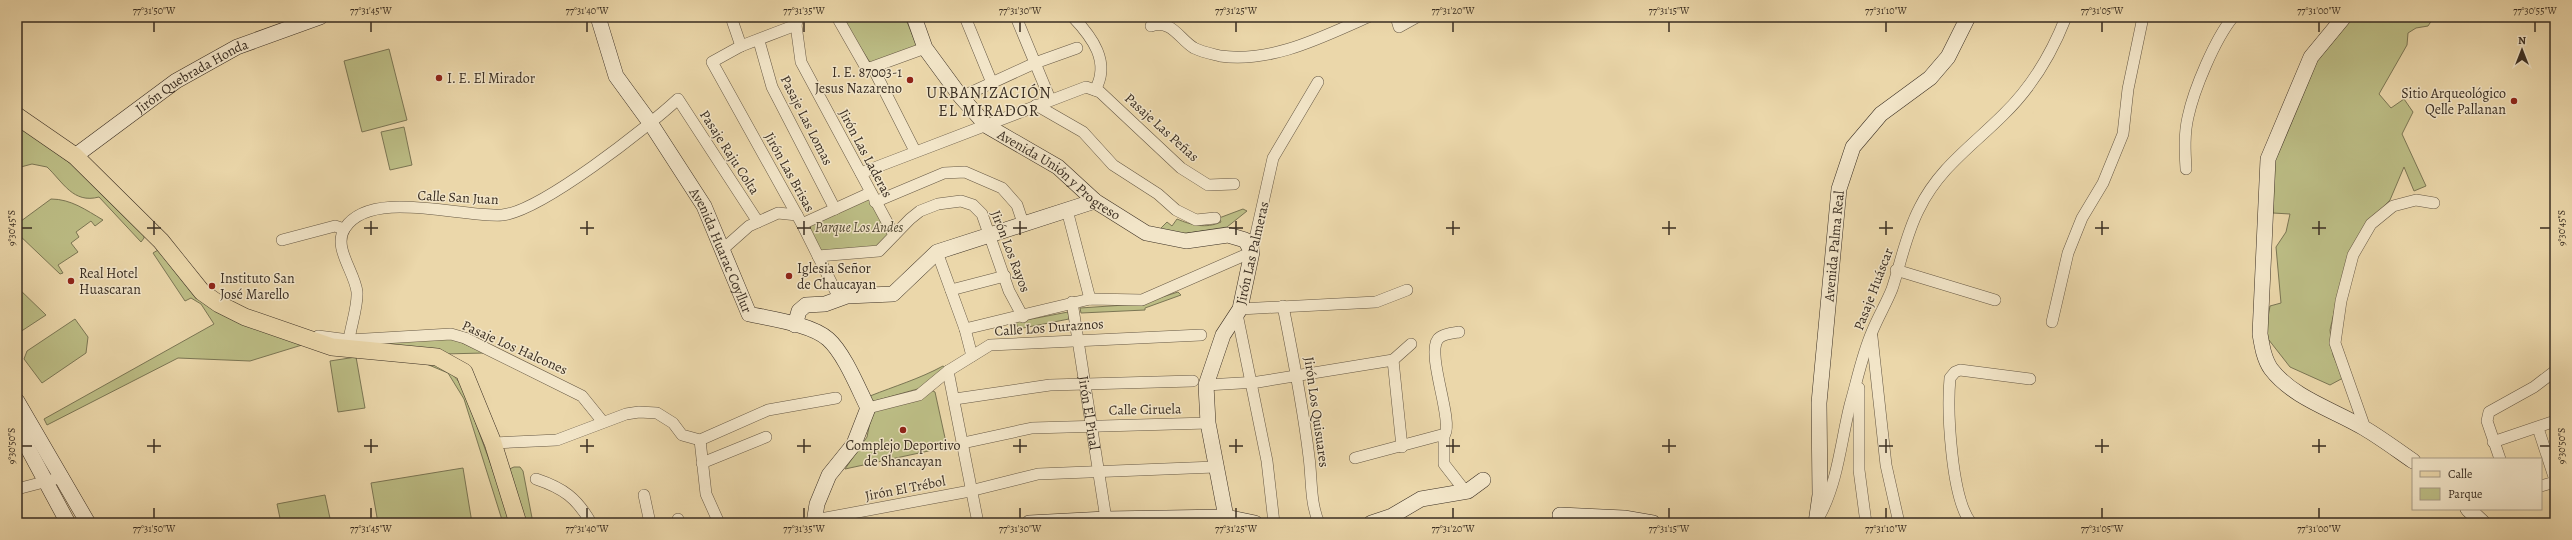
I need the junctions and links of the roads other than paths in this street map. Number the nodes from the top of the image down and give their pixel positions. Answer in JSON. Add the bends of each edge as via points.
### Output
{"nodes":[{"id":1,"x":320,"y":17,"type":"edge"},
{"id":2,"x":598,"y":17,"type":"edge"},
{"id":3,"x":731,"y":17,"type":"edge"},
{"id":4,"x":837,"y":17,"type":"edge"},
{"id":5,"x":914,"y":17,"type":"edge"},
{"id":6,"x":965,"y":17,"type":"edge"},
{"id":7,"x":1016,"y":17,"type":"edge"},
{"id":8,"x":1073,"y":17,"type":"edge"},
{"id":9,"x":1368,"y":17,"type":"edge"},
{"id":10,"x":1396,"y":17,"type":"edge"},
{"id":11,"x":1417,"y":17,"type":"edge"},
{"id":12,"x":1968,"y":17,"type":"edge"},
{"id":13,"x":2066,"y":17,"type":"edge"},
{"id":14,"x":2143,"y":17,"type":"edge"},
{"id":15,"x":2233,"y":17,"type":"edge"},
{"id":16,"x":2344,"y":17,"type":"edge"},
{"id":17,"x":797,"y":21,"type":"edge"},
{"id":18,"x":1151,"y":26,"type":"dead end"},
{"id":19,"x":759,"y":41,"type":"junction"},
{"id":20,"x":741,"y":46,"type":"junction"},
{"id":21,"x":925,"y":48,"type":"junction"},
{"id":22,"x":1077,"y":48,"type":"dead end"},
{"id":23,"x":1035,"y":63,"type":"junction"},
{"id":24,"x":873,"y":68,"type":"junction"},
{"id":25,"x":1318,"y":82,"type":"dead end"},
{"id":26,"x":992,"y":83,"type":"junction"},
{"id":27,"x":1095,"y":90,"type":"junction"},
{"id":28,"x":961,"y":97,"type":"junction"},
{"id":29,"x":678,"y":99,"type":"joint"},
{"id":30,"x":1050,"y":99,"type":"junction"},
{"id":31,"x":1036,"y":105,"type":"junction"},
{"id":32,"x":17,"y":116,"type":"edge"},
{"id":33,"x":651,"y":124,"type":"junction"},
{"id":34,"x":988,"y":126,"type":"junction"},
{"id":35,"x":915,"y":151,"type":"junction"},
{"id":36,"x":75,"y":156,"type":"junction"},
{"id":37,"x":2186,"y":169,"type":"dead end"},
{"id":38,"x":861,"y":173,"type":"junction"},
{"id":39,"x":1234,"y":184,"type":"dead end"},
{"id":40,"x":872,"y":197,"type":"junction"},
{"id":41,"x":1095,"y":201,"type":"junction"},
{"id":42,"x":2434,"y":203,"type":"dead end"},
{"id":43,"x":835,"y":209,"type":"junction"},
{"id":44,"x":1067,"y":210,"type":"junction"},
{"id":45,"x":1215,"y":218,"type":"dead end"},
{"id":46,"x":800,"y":219,"type":"junction"},
{"id":47,"x":758,"y":222,"type":"junction"},
{"id":48,"x":1023,"y":223,"type":"junction"},
{"id":49,"x":344,"y":229,"type":"junction"},
{"id":50,"x":991,"y":233,"type":"junction"},
{"id":51,"x":894,"y":235,"type":"junction"},
{"id":52,"x":282,"y":240,"type":"dead end"},
{"id":53,"x":722,"y":250,"type":"junction"},
{"id":54,"x":937,"y":252,"type":"junction"},
{"id":55,"x":1252,"y":252,"type":"junction"},
{"id":56,"x":818,"y":256,"type":"junction"},
{"id":57,"x":1896,"y":270,"type":"junction"},
{"id":58,"x":1005,"y":276,"type":"junction"},
{"id":59,"x":951,"y":290,"type":"junction"},
{"id":60,"x":1407,"y":290,"type":"dead end"},
{"id":61,"x":839,"y":298,"type":"junction"},
{"id":62,"x":1090,"y":299,"type":"junction"},
{"id":63,"x":1995,"y":300,"type":"dead end"},
{"id":64,"x":1072,"y":302,"type":"junction"},
{"id":65,"x":1283,"y":306,"type":"junction"},
{"id":66,"x":1239,"y":311,"type":"junction"},
{"id":67,"x":1023,"y":317,"type":"junction"},
{"id":68,"x":2052,"y":322,"type":"dead end"},
{"id":69,"x":795,"y":325,"type":"junction"},
{"id":70,"x":965,"y":329,"type":"junction"},
{"id":71,"x":279,"y":330,"type":"junction"},
{"id":72,"x":1459,"y":332,"type":"dead end"},
{"id":73,"x":1872,"y":332,"type":"junction"},
{"id":74,"x":1201,"y":335,"type":"dead end"},
{"id":75,"x":349,"y":340,"type":"junction"},
{"id":76,"x":1080,"y":340,"type":"junction"},
{"id":77,"x":1411,"y":344,"type":"dead end"},
{"id":78,"x":972,"y":356,"type":"junction"},
{"id":79,"x":1393,"y":360,"type":"junction"},
{"id":80,"x":948,"y":371,"type":"junction"},
{"id":81,"x":1859,"y":371,"type":"junction"},
{"id":82,"x":2555,"y":371,"type":"edge"},
{"id":83,"x":1297,"y":375,"type":"junction"},
{"id":84,"x":2030,"y":379,"type":"dead end"},
{"id":85,"x":1086,"y":382,"type":"junction"},
{"id":86,"x":1199,"y":383,"type":"junction"},
{"id":87,"x":1251,"y":383,"type":"junction"},
{"id":88,"x":836,"y":398,"type":"dead end"},
{"id":89,"x":955,"y":399,"type":"junction"},
{"id":90,"x":18,"y":407,"type":"edge"},
{"id":91,"x":868,"y":408,"type":"junction"},
{"id":92,"x":2555,"y":421,"type":"edge"},
{"id":93,"x":603,"y":422,"type":"junction"},
{"id":94,"x":1208,"y":424,"type":"junction"},
{"id":95,"x":1093,"y":425,"type":"junction"},
{"id":96,"x":17,"y":428,"type":"edge"},
{"id":97,"x":2365,"y":428,"type":"junction"},
{"id":98,"x":2538,"y":428,"type":"junction"},
{"id":99,"x":1444,"y":435,"type":"junction"},
{"id":100,"x":766,"y":437,"type":"dead end"},
{"id":101,"x":700,"y":440,"type":"junction"},
{"id":102,"x":2493,"y":442,"type":"junction"},
{"id":103,"x":493,"y":443,"type":"junction"},
{"id":104,"x":964,"y":443,"type":"junction"},
{"id":105,"x":1402,"y":447,"type":"junction"},
{"id":106,"x":1355,"y":458,"type":"dead end"},
{"id":107,"x":2500,"y":458,"type":"edge"},
{"id":108,"x":2412,"y":460,"type":"edge"},
{"id":109,"x":702,"y":463,"type":"junction"},
{"id":110,"x":2548,"y":463,"type":"edge"},
{"id":111,"x":1215,"y":467,"type":"junction"},
{"id":112,"x":1100,"y":472,"type":"junction"},
{"id":113,"x":63,"y":477,"type":"junction"},
{"id":114,"x":536,"y":479,"type":"dead end"},
{"id":115,"x":1483,"y":480,"type":"dead end"},
{"id":116,"x":2555,"y":481,"type":"edge"},
{"id":117,"x":47,"y":482,"type":"junction"},
{"id":118,"x":2542,"y":486,"type":"edge"},
{"id":119,"x":17,"y":489,"type":"edge"},
{"id":120,"x":970,"y":491,"type":"junction"},
{"id":121,"x":1465,"y":491,"type":"junction"},
{"id":122,"x":644,"y":495,"type":"dead end"},
{"id":123,"x":2469,"y":510,"type":"edge"},
{"id":124,"x":1560,"y":514,"type":"dead end"},
{"id":125,"x":1226,"y":520,"type":"edge"},
{"id":126,"x":1106,"y":521,"type":"edge"},
{"id":127,"x":814,"y":522,"type":"edge"},
{"id":128,"x":68,"y":523,"type":"edge"},
{"id":129,"x":88,"y":523,"type":"edge"},
{"id":130,"x":518,"y":523,"type":"edge"},
{"id":131,"x":591,"y":523,"type":"edge"},
{"id":132,"x":650,"y":523,"type":"edge"},
{"id":133,"x":719,"y":523,"type":"edge"},
{"id":134,"x":978,"y":523,"type":"edge"},
{"id":135,"x":1029,"y":523,"type":"edge"},
{"id":136,"x":1255,"y":523,"type":"edge"},
{"id":137,"x":1274,"y":523,"type":"edge"},
{"id":138,"x":1319,"y":523,"type":"edge"},
{"id":139,"x":1370,"y":523,"type":"edge"},
{"id":140,"x":1652,"y":523,"type":"edge"},
{"id":141,"x":1816,"y":523,"type":"edge"},
{"id":142,"x":1866,"y":523,"type":"edge"},
{"id":143,"x":1899,"y":523,"type":"edge"},
{"id":144,"x":1971,"y":523,"type":"edge"},
{"id":145,"x":2483,"y":523,"type":"edge"}],
"edges":[{"from":1,"to":36,"type":"main road","name":"Jirón Quebrada Honda","via":[[237,47],[176,80]]},
{"from":2,"to":33,"type":"main road","name":"Avenida Huarac Coyllur","via":[[616,76]]},
{"from":3,"to":20,"type":"street"},
{"from":4,"to":24,"type":"street","via":[[865,66]]},
{"from":5,"to":21,"type":"main road","name":"Avenida Unión y Progreso"},
{"from":6,"to":26,"type":"street"},
{"from":7,"to":23,"type":"street"},
{"from":8,"to":27,"type":"street","via":[[1094,40],[1101,60],[1101,74]]},
{"from":9,"to":18,"type":"street","via":[[1289,50],[1245,56],[1220,56],[1201,51],[1188,44],[1168,26]]},
{"from":10,"to":11,"type":"street","via":[[1399,27]]},
{"from":12,"to":141,"type":"main road","name":"Avenida Palma Real","via":[[1948,56],[1930,78],[1881,114],[1853,147],[1838,188],[1819,403],[1820,495]]},
{"from":13,"to":57,"type":"street","name":"Pasaje Huáscar","via":[[2046,60],[2024,92],[2003,115],[1945,168],[1919,208]]},
{"from":14,"to":68,"type":"street","via":[[2128,89],[2123,134],[2103,183],[2082,218],[2068,253]]},
{"from":15,"to":37,"type":"street","via":[[2210,57],[2188,117]]},
{"from":16,"to":97,"type":"main road","via":[[2311,57],[2268,158],[2260,334],[2263,352],[2271,369],[2285,383],[2307,398]]},
{"from":17,"to":19,"type":"street"},
{"from":17,"to":38,"type":"street","name":"Jirón Las Laderas","via":[[801,62]]},
{"from":19,"to":20,"type":"street"},
{"from":19,"to":43,"type":"street","name":"Pasaje Las Lomas","via":[[772,87]]},
{"from":20,"to":46,"type":"street","name":"Jirón Las Brisas","via":[[712,62]]},
{"from":21,"to":24,"type":"street"},
{"from":21,"to":28,"type":"main road","name":"Avenida Unión y Progreso"},
{"from":22,"to":23,"type":"street"},
{"from":23,"to":26,"type":"street"},
{"from":23,"to":30,"type":"street"},
{"from":24,"to":35,"type":"street"},
{"from":25,"to":55,"type":"street","name":"Jirón Las Palmeras","via":[[1273,158]]},
{"from":26,"to":28,"type":"street"},
{"from":27,"to":30,"type":"street","via":[[1086,87]]},
{"from":27,"to":39,"type":"street","name":"Pasaje Las Peñas","via":[[1124,113],[1181,168],[1208,185]]},
{"from":28,"to":34,"type":"main road","name":"Avenida Unión y Progreso"},
{"from":29,"to":33,"type":"street","name":"Calle San Juan"},
{"from":29,"to":47,"type":"street","name":"Pasaje Raju Colta"},
{"from":30,"to":31,"type":"street"},
{"from":31,"to":34,"type":"street"},
{"from":31,"to":45,"type":"street","via":[[1083,132],[1113,165],[1158,194],[1176,210],[1196,220]]},
{"from":32,"to":36,"type":"main road"},
{"from":33,"to":49,"type":"street","name":"Calle San Juan","via":[[566,184],[517,211],[502,215],[432,209],[376,209],[360,214]]},
{"from":33,"to":53,"type":"main road","name":"Avenida Huarac Coyllur","via":[[704,206]]},
{"from":34,"to":35,"type":"street"},
{"from":34,"to":41,"type":"main road","name":"Avenida Unión y Progreso","via":[[1058,167]]},
{"from":35,"to":38,"type":"street"},
{"from":36,"to":71,"type":"main road","via":[[160,241],[202,292],[245,317]]},
{"from":38,"to":40,"type":"street","name":"Jirón Las Laderas"},
{"from":40,"to":43,"type":"street"},
{"from":40,"to":48,"type":"street","via":[[944,173],[966,172],[1002,188],[1017,205]]},
{"from":40,"to":51,"type":"street","name":"Jirón Las Laderas"},
{"from":41,"to":44,"type":"main road"},
{"from":41,"to":55,"type":"main road","name":"Avenida Unión y Progreso","via":[[1146,233],[1186,241],[1228,235],[1245,240]]},
{"from":42,"to":97,"type":"street","via":[[2416,200],[2393,206],[2371,224],[2353,255],[2341,301],[2334,343]]},
{"from":43,"to":46,"type":"street"},
{"from":44,"to":48,"type":"main road"},
{"from":44,"to":62,"type":"street"},
{"from":46,"to":47,"type":"street","via":[[778,213]]},
{"from":46,"to":56,"type":"street","name":"Jirón Las Brisas"},
{"from":47,"to":53,"type":"street","via":[[749,226]]},
{"from":48,"to":50,"type":"main road"},
{"from":49,"to":52,"type":"street","via":[[335,226]]},
{"from":49,"to":75,"type":"street","via":[[341,242],[357,292]]},
{"from":50,"to":51,"type":"street","name":"Jirón Los Rayos","via":[[982,214],[973,204],[961,201],[938,204],[920,211]]},
{"from":50,"to":54,"type":"main road"},
{"from":50,"to":58,"type":"street","name":"Jirón Los Rayos"},
{"from":51,"to":56,"type":"street","name":"Jirón Los Rayos","via":[[879,251]]},
{"from":53,"to":69,"type":"main road","name":"Avenida Huarac Coyllur","via":[[749,314]]},
{"from":54,"to":59,"type":"street"},
{"from":54,"to":61,"type":"main road","via":[[893,294]]},
{"from":55,"to":62,"type":"street","via":[[1142,300]]},
{"from":55,"to":66,"type":"main road","name":"Jirón Las Palmeras"},
{"from":56,"to":61,"type":"street","name":"Jirón Las Brisas"},
{"from":57,"to":63,"type":"street"},
{"from":57,"to":73,"type":"street","name":"Pasaje Huáscar","via":[[1892,287]]},
{"from":58,"to":59,"type":"street"},
{"from":58,"to":67,"type":"street","name":"Jirón Los Rayos","via":[[1009,291]]},
{"from":59,"to":70,"type":"street"},
{"from":60,"to":65,"type":"street","via":[[1376,302]]},
{"from":61,"to":69,"type":"main road","via":[[825,304],[806,305],[802,308]]},
{"from":62,"to":64,"type":"street"},
{"from":64,"to":67,"type":"street"},
{"from":64,"to":76,"type":"street","name":"Jirón El Pinal"},
{"from":65,"to":66,"type":"street"},
{"from":65,"to":83,"type":"street","name":"Jirón Los Quisuares"},
{"from":66,"to":86,"type":"main road","name":"Jirón Las Palmeras","via":[[1223,335]]},
{"from":66,"to":87,"type":"street"},
{"from":67,"to":70,"type":"street"},
{"from":69,"to":91,"type":"main road","name":"Avenida Huarac Coyllur","via":[[828,338],[839,353]]},
{"from":70,"to":78,"type":"street"},
{"from":71,"to":75,"type":"street","name":"Pasaje Los Halcones"},
{"from":71,"to":103,"type":"main road","via":[[332,347],[440,358],[464,372]]},
{"from":72,"to":99,"type":"street","via":[[1441,336],[1436,344],[1438,388],[1448,429]]},
{"from":73,"to":81,"type":"street","name":"Pasaje Huáscar"},
{"from":73,"to":143,"type":"street","via":[[1886,465]]},
{"from":74,"to":76,"type":"street","name":"Calle Los Duraznos"},
{"from":75,"to":93,"type":"street","name":"Pasaje Los Halcones","via":[[433,334],[451,334],[465,338],[582,396]]},
{"from":76,"to":78,"type":"street","name":"Calle Los Duraznos","via":[[990,345]]},
{"from":76,"to":85,"type":"street","name":"Jirón El Pinal"},
{"from":77,"to":79,"type":"street"},
{"from":78,"to":80,"type":"street","name":"Calle Los Duraznos"},
{"from":79,"to":83,"type":"street"},
{"from":79,"to":105,"type":"street"},
{"from":80,"to":89,"type":"street"},
{"from":80,"to":91,"type":"street","name":"Calle Los Duraznos","via":[[919,395]]},
{"from":81,"to":141,"type":"street","name":"Pasaje Huáscar","via":[[1843,434],[1837,472]]},
{"from":81,"to":142,"type":"street","via":[[1859,470]]},
{"from":82,"to":102,"type":"street","via":[[2534,387],[2489,412],[2487,420]]},
{"from":83,"to":87,"type":"street"},
{"from":83,"to":138,"type":"street","name":"Jirón Los Quisuares","via":[[1314,512]]},
{"from":84,"to":144,"type":"street","via":[[1960,370],[1952,374],[1949,384],[1955,472],[1960,497]]},
{"from":85,"to":86,"type":"street"},
{"from":85,"to":89,"type":"street"},
{"from":85,"to":95,"type":"street","name":"Jirón El Pinal"},
{"from":86,"to":87,"type":"street"},
{"from":86,"to":94,"type":"main road","name":"Jirón Las Palmeras"},
{"from":87,"to":137,"type":"street","via":[[1267,461]]},
{"from":88,"to":101,"type":"street","via":[[768,410]]},
{"from":89,"to":104,"type":"street"},
{"from":90,"to":113,"type":"main road"},
{"from":91,"to":127,"type":"main road","via":[[854,444],[829,475],[817,504]]},
{"from":92,"to":98,"type":"street"},
{"from":93,"to":101,"type":"street","via":[[639,412],[657,413],[673,423],[682,435]]},
{"from":93,"to":103,"type":"street","via":[[557,440]]},
{"from":94,"to":95,"type":"street","name":"Calle Ciruela"},
{"from":94,"to":111,"type":"main road","name":"Jirón Las Palmeras"},
{"from":95,"to":104,"type":"street","name":"Calle Ciruela","via":[[1032,428]]},
{"from":95,"to":112,"type":"street","name":"Jirón El Pinal"},
{"from":96,"to":117,"type":"main road"},
{"from":97,"to":108,"type":"main road"},
{"from":98,"to":102,"type":"street"},
{"from":98,"to":110,"type":"street"},
{"from":99,"to":105,"type":"street"},
{"from":99,"to":121,"type":"street","via":[[1444,464]]},
{"from":100,"to":109,"type":"street"},
{"from":101,"to":109,"type":"street"},
{"from":102,"to":107,"type":"street"},
{"from":103,"to":130,"type":"main road"},
{"from":104,"to":120,"type":"street"},
{"from":105,"to":106,"type":"street"},
{"from":109,"to":133,"type":"street","via":[[706,494]]},
{"from":110,"to":116,"type":"street"},
{"from":111,"to":112,"type":"street","name":"Jirón El Trébol"},
{"from":111,"to":125,"type":"main road","name":"Jirón Las Palmeras"},
{"from":112,"to":120,"type":"street","name":"Jirón El Trébol","via":[[1038,474]]},
{"from":112,"to":126,"type":"street","name":"Jirón El Pinal"},
{"from":113,"to":117,"type":"street"},
{"from":113,"to":129,"type":"main road"},
{"from":114,"to":131,"type":"street","via":[[558,486],[580,504]]},
{"from":115,"to":121,"type":"main road"},
{"from":116,"to":118,"type":"street"},
{"from":117,"to":119,"type":"street"},
{"from":117,"to":128,"type":"main road"},
{"from":120,"to":127,"type":"street","name":"Jirón El Trébol"},
{"from":120,"to":134,"type":"street"},
{"from":121,"to":139,"type":"main road","via":[[1421,499],[1392,516]]},
{"from":122,"to":132,"type":"street"},
{"from":123,"to":145,"type":"main road"},
{"from":124,"to":140,"type":"main road","via":[[1624,518]]},
{"from":125,"to":126,"type":"main road"},
{"from":125,"to":136,"type":"main road"},
{"from":126,"to":135,"type":"main road"}]}
